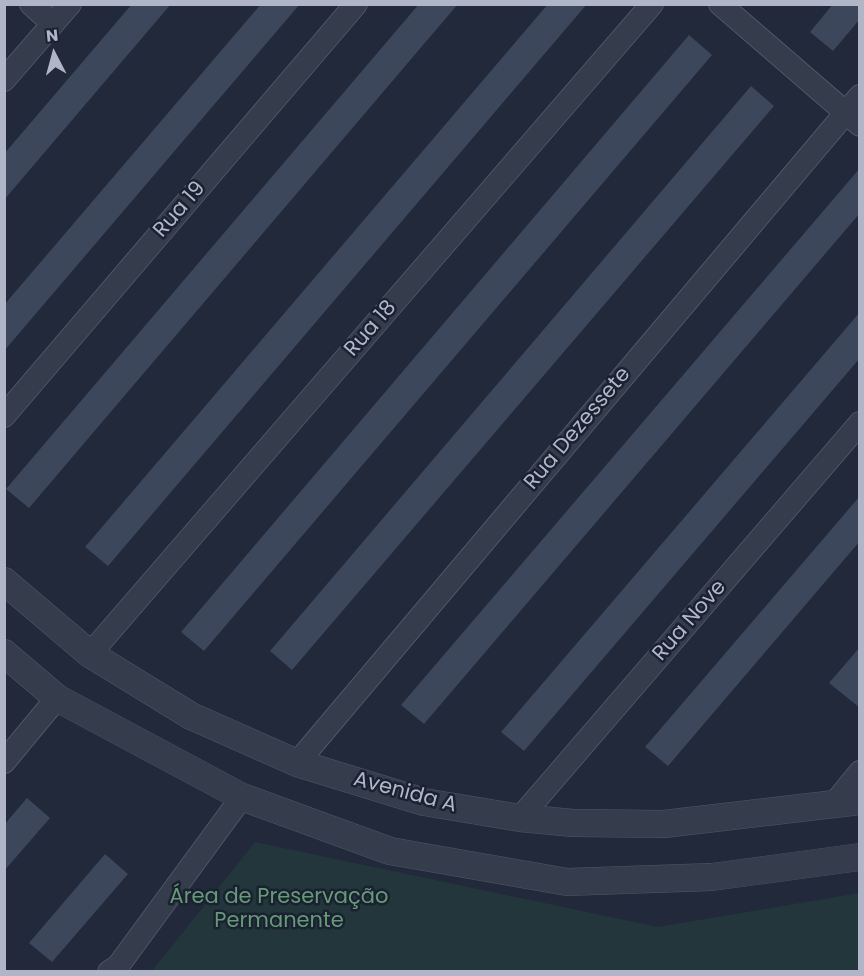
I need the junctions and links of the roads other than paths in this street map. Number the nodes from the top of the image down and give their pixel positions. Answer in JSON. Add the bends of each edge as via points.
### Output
{"nodes":[{"id":1,"x":32,"y":4,"type":"edge"},
{"id":2,"x":70,"y":4,"type":"edge"},
{"id":3,"x":356,"y":4,"type":"edge"},
{"id":4,"x":652,"y":4,"type":"edge"},
{"id":5,"x":720,"y":4,"type":"edge"},
{"id":6,"x":52,"y":24,"type":"junction"},
{"id":7,"x":4,"y":80,"type":"edge"},
{"id":8,"x":855,"y":112,"type":"edge"},
{"id":9,"x":4,"y":416,"type":"edge"},
{"id":10,"x":860,"y":423,"type":"edge"},
{"id":11,"x":4,"y":581,"type":"edge"},
{"id":12,"x":4,"y":653,"type":"edge"},
{"id":13,"x":90,"y":654,"type":"junction"},
{"id":14,"x":57,"y":698,"type":"junction"},
{"id":15,"x":4,"y":762,"type":"edge"},
{"id":16,"x":297,"y":763,"type":"junction"},
{"id":17,"x":860,"y":772,"type":"edge"},
{"id":18,"x":242,"y":797,"type":"junction"},
{"id":19,"x":860,"y":801,"type":"edge"},
{"id":20,"x":833,"y":805,"type":"junction"},
{"id":21,"x":520,"y":818,"type":"junction"},
{"id":22,"x":860,"y":857,"type":"edge"},
{"id":23,"x":109,"y":972,"type":"edge"}],
"edges":[{"from":1,"to":6,"type":"street"},
{"from":2,"to":6,"type":"street"},
{"from":3,"to":9,"type":"street","name":"Rua 19"},
{"from":4,"to":13,"type":"street","name":"Rua 18"},
{"from":5,"to":8,"type":"street"},
{"from":6,"to":7,"type":"street"},
{"from":8,"to":16,"type":"street","name":"Rua Dezessete"},
{"from":10,"to":21,"type":"street","name":"Rua Nove"},
{"from":11,"to":13,"type":"street","name":"Avenida A"},
{"from":12,"to":14,"type":"street"},
{"from":13,"to":16,"type":"street","name":"Avenida A","via":[[190,716]]},
{"from":14,"to":15,"type":"street"},
{"from":14,"to":18,"type":"street"},
{"from":16,"to":21,"type":"street","name":"Avenida A","via":[[424,802]]},
{"from":17,"to":20,"type":"street"},
{"from":18,"to":22,"type":"street","via":[[390,851],[567,882],[712,877]]},
{"from":18,"to":23,"type":"street","via":[[118,966]]},
{"from":19,"to":20,"type":"street","name":"Avenida A"},
{"from":20,"to":21,"type":"street","name":"Avenida A","via":[[664,824]]}]}
